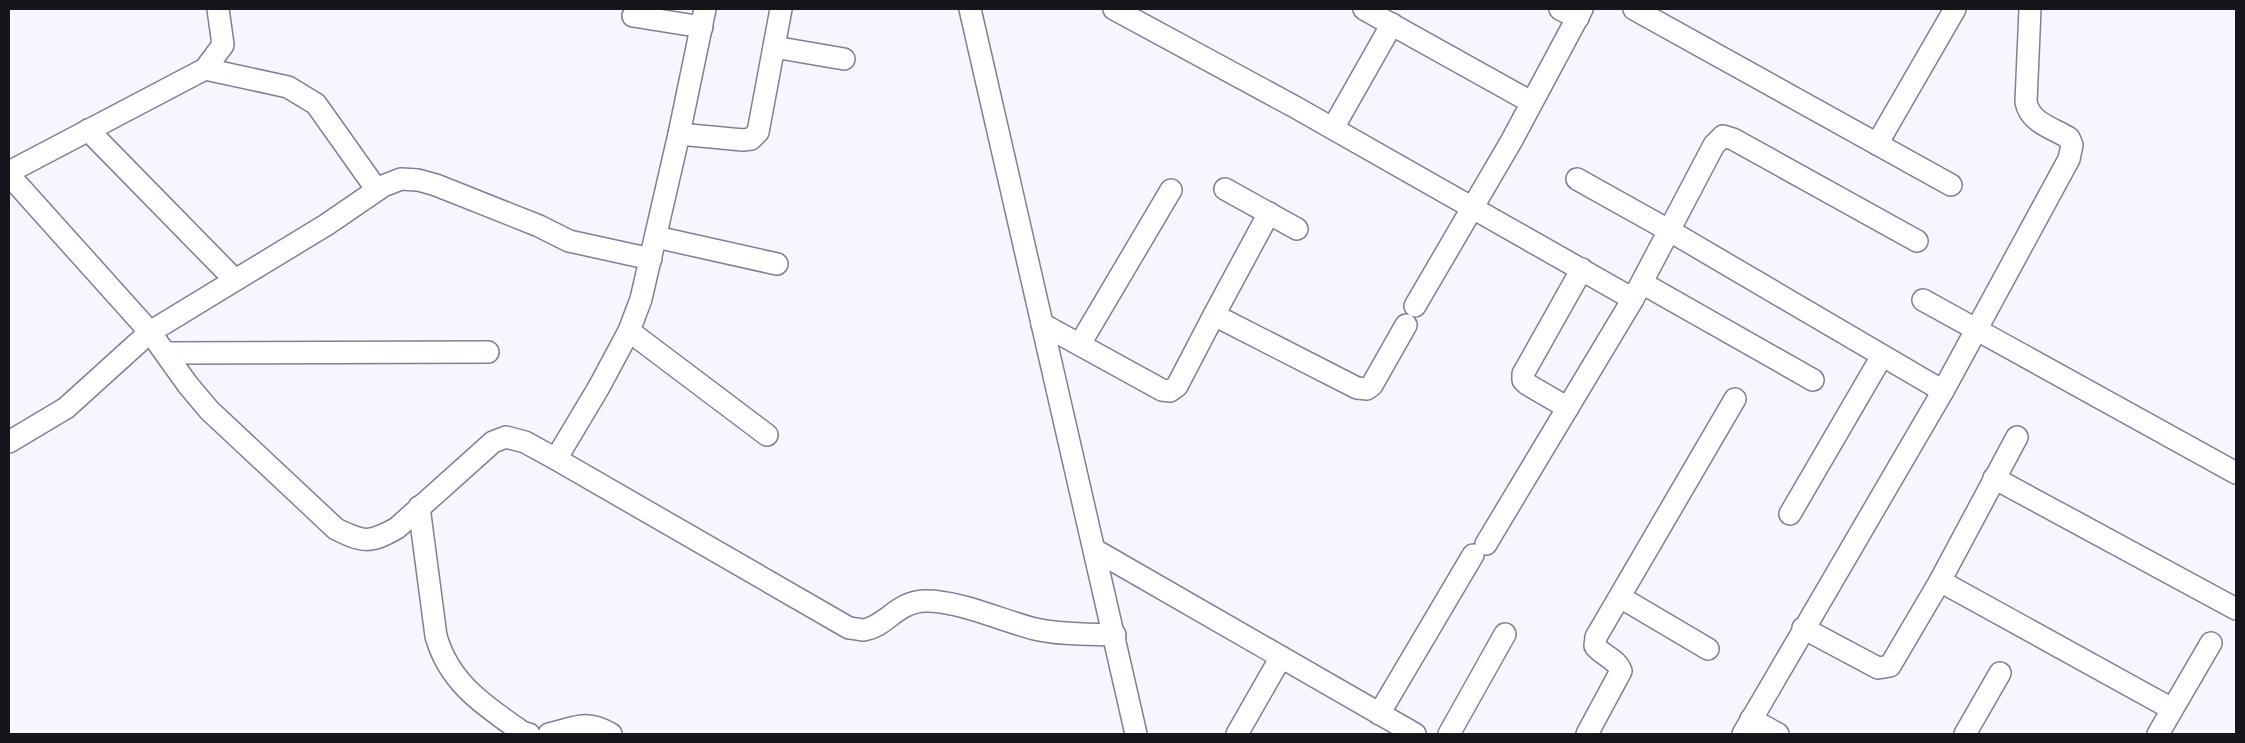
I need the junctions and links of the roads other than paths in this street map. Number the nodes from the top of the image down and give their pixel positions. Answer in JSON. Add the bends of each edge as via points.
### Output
{"nodes":[{"id":1,"x":218,"y":9,"type":"edge"},
{"id":2,"x":781,"y":9,"type":"edge"},
{"id":3,"x":970,"y":9,"type":"edge"},
{"id":4,"x":1114,"y":9,"type":"edge"},
{"id":5,"x":1364,"y":9,"type":"edge"},
{"id":6,"x":1634,"y":9,"type":"edge"},
{"id":7,"x":1955,"y":9,"type":"edge"},
{"id":8,"x":2030,"y":9,"type":"edge"},
{"id":9,"x":1573,"y":12,"type":"edge"},
{"id":10,"x":633,"y":16,"type":"dead end"},
{"id":11,"x":704,"y":18,"type":"edge"},
{"id":12,"x":1392,"y":24,"type":"junction"},
{"id":13,"x":774,"y":47,"type":"junction"},
{"id":14,"x":844,"y":59,"type":"dead end"},
{"id":15,"x":205,"y":69,"type":"junction"},
{"id":16,"x":1531,"y":102,"type":"junction"},
{"id":17,"x":1332,"y":128,"type":"junction"},
{"id":18,"x":88,"y":130,"type":"junction"},
{"id":19,"x":679,"y":134,"type":"junction"},
{"id":20,"x":1877,"y":144,"type":"junction"},
{"id":21,"x":9,"y":173,"type":"edge"},
{"id":22,"x":1577,"y":179,"type":"dead end"},
{"id":23,"x":1951,"y":185,"type":"dead end"},
{"id":24,"x":1225,"y":189,"type":"dead end"},
{"id":25,"x":377,"y":190,"type":"junction"},
{"id":26,"x":1171,"y":190,"type":"dead end"},
{"id":27,"x":1471,"y":208,"type":"junction"},
{"id":28,"x":1269,"y":213,"type":"junction"},
{"id":29,"x":1297,"y":229,"type":"dead end"},
{"id":30,"x":1670,"y":230,"type":"junction"},
{"id":31,"x":656,"y":237,"type":"junction"},
{"id":32,"x":1918,"y":241,"type":"dead end"},
{"id":33,"x":651,"y":259,"type":"junction"},
{"id":34,"x":777,"y":264,"type":"dead end"},
{"id":35,"x":1582,"y":270,"type":"junction"},
{"id":36,"x":234,"y":279,"type":"junction"},
{"id":37,"x":1638,"y":291,"type":"junction"},
{"id":38,"x":1923,"y":300,"type":"dead end"},
{"id":39,"x":1214,"y":314,"type":"junction"},
{"id":40,"x":1042,"y":324,"type":"junction"},
{"id":41,"x":629,"y":330,"type":"junction"},
{"id":42,"x":1975,"y":330,"type":"junction"},
{"id":43,"x":150,"y":332,"type":"junction"},
{"id":44,"x":1080,"y":344,"type":"junction"},
{"id":45,"x":488,"y":352,"type":"dead end"},
{"id":46,"x":166,"y":353,"type":"junction"},
{"id":47,"x":1882,"y":356,"type":"junction"},
{"id":48,"x":1813,"y":380,"type":"dead end"},
{"id":49,"x":1943,"y":391,"type":"junction"},
{"id":50,"x":1736,"y":399,"type":"dead end"},
{"id":51,"x":1568,"y":408,"type":"junction"},
{"id":52,"x":767,"y":435,"type":"dead end"},
{"id":53,"x":2017,"y":438,"type":"dead end"},
{"id":54,"x":9,"y":442,"type":"edge"},
{"id":55,"x":556,"y":459,"type":"junction"},
{"id":56,"x":2236,"y":473,"type":"edge"},
{"id":57,"x":1994,"y":478,"type":"junction"},
{"id":58,"x":420,"y":507,"type":"junction"},
{"id":59,"x":1790,"y":514,"type":"dead end"},
{"id":60,"x":1095,"y":550,"type":"junction"},
{"id":61,"x":1940,"y":581,"type":"junction"},
{"id":62,"x":1620,"y":597,"type":"junction"},
{"id":63,"x":2236,"y":609,"type":"edge"},
{"id":64,"x":1803,"y":628,"type":"junction"},
{"id":65,"x":1505,"y":634,"type":"dead end"},
{"id":66,"x":1114,"y":635,"type":"junction"},
{"id":67,"x":2211,"y":643,"type":"dead end"},
{"id":68,"x":1708,"y":649,"type":"dead end"},
{"id":69,"x":1282,"y":657,"type":"junction"},
{"id":70,"x":2000,"y":673,"type":"dead end"},
{"id":71,"x":2172,"y":709,"type":"junction"},
{"id":72,"x":1379,"y":714,"type":"junction"},
{"id":73,"x":1747,"y":727,"type":"edge"},
{"id":74,"x":529,"y":734,"type":"edge"},
{"id":75,"x":549,"y":734,"type":"edge"},
{"id":76,"x":611,"y":734,"type":"edge"},
{"id":77,"x":1136,"y":734,"type":"edge"},
{"id":78,"x":1236,"y":734,"type":"edge"},
{"id":79,"x":1415,"y":734,"type":"edge"},
{"id":80,"x":1449,"y":734,"type":"edge"},
{"id":81,"x":1587,"y":734,"type":"edge"},
{"id":82,"x":1778,"y":734,"type":"edge"},
{"id":83,"x":1965,"y":734,"type":"edge"},
{"id":84,"x":2158,"y":734,"type":"edge"}],
"edges":[{"from":1,"to":15,"type":"street","via":[[223,45]]},
{"from":2,"to":13,"type":"street"},
{"from":3,"to":40,"type":"street"},
{"from":4,"to":17,"type":"street"},
{"from":5,"to":12,"type":"street"},
{"from":6,"to":20,"type":"street"},
{"from":7,"to":20,"type":"street"},
{"from":8,"to":42,"type":"street","via":[[2028,113],[2069,138],[2072,145],[2069,159]]},
{"from":9,"to":16,"type":"street"},
{"from":10,"to":11,"type":"street"},
{"from":11,"to":19,"type":"street"},
{"from":12,"to":16,"type":"street"},
{"from":12,"to":17,"type":"street"},
{"from":13,"to":14,"type":"street"},
{"from":13,"to":19,"type":"street","via":[[760,124],[751,139]]},
{"from":15,"to":18,"type":"street"},
{"from":15,"to":25,"type":"street","via":[[288,87],[316,104]]},
{"from":16,"to":27,"type":"street"},
{"from":17,"to":27,"type":"street"},
{"from":18,"to":21,"type":"street"},
{"from":18,"to":36,"type":"street"},
{"from":19,"to":31,"type":"street"},
{"from":20,"to":23,"type":"street"},
{"from":21,"to":43,"type":"street"},
{"from":22,"to":30,"type":"street"},
{"from":24,"to":28,"type":"street"},
{"from":25,"to":33,"type":"street","via":[[401,179],[418,180],[569,241]]},
{"from":25,"to":36,"type":"street","via":[[326,225]]},
{"from":26,"to":44,"type":"street"},
{"from":27,"to":35,"type":"street"},
{"from":27,"to":39,"type":"street","via":[[1367,389],[1358,388]]},
{"from":28,"to":29,"type":"street"},
{"from":28,"to":39,"type":"street"},
{"from":30,"to":32,"type":"street","via":[[1714,145],[1723,136]]},
{"from":30,"to":37,"type":"street"},
{"from":30,"to":47,"type":"street"},
{"from":31,"to":33,"type":"street"},
{"from":31,"to":34,"type":"street"},
{"from":33,"to":41,"type":"street"},
{"from":35,"to":37,"type":"street"},
{"from":35,"to":51,"type":"street","via":[[1523,374],[1527,384]]},
{"from":36,"to":43,"type":"street"},
{"from":37,"to":48,"type":"street"},
{"from":37,"to":51,"type":"street"},
{"from":38,"to":42,"type":"street"},
{"from":39,"to":44,"type":"street","via":[[1177,386],[1170,391],[1162,390]]},
{"from":40,"to":44,"type":"street"},
{"from":40,"to":60,"type":"street"},
{"from":41,"to":52,"type":"street"},
{"from":41,"to":55,"type":"street"},
{"from":42,"to":49,"type":"street"},
{"from":42,"to":56,"type":"street"},
{"from":43,"to":46,"type":"street"},
{"from":43,"to":54,"type":"street","via":[[66,408]]},
{"from":45,"to":46,"type":"street"},
{"from":46,"to":58,"type":"street","via":[[209,410],[336,529],[359,540],[379,538],[397,528]]},
{"from":47,"to":49,"type":"street"},
{"from":47,"to":59,"type":"street"},
{"from":49,"to":64,"type":"street"},
{"from":50,"to":62,"type":"street"},
{"from":51,"to":72,"type":"street"},
{"from":53,"to":57,"type":"street"},
{"from":55,"to":58,"type":"street","via":[[524,442],[506,437],[493,442]]},
{"from":55,"to":66,"type":"street","via":[[849,628],[863,630],[901,607],[927,601],[949,604],[1049,632]]},
{"from":57,"to":61,"type":"street"},
{"from":57,"to":63,"type":"street"},
{"from":58,"to":74,"type":"street","via":[[441,654],[476,699]]},
{"from":60,"to":66,"type":"street"},
{"from":60,"to":69,"type":"street"},
{"from":61,"to":64,"type":"street","via":[[1890,666],[1878,668]]},
{"from":61,"to":71,"type":"street"},
{"from":62,"to":68,"type":"street"},
{"from":62,"to":81,"type":"street","via":[[1596,637],[1595,646],[1619,665],[1621,671]]},
{"from":64,"to":73,"type":"street"},
{"from":65,"to":80,"type":"street"},
{"from":66,"to":77,"type":"street"},
{"from":67,"to":71,"type":"street"},
{"from":69,"to":72,"type":"street"},
{"from":69,"to":78,"type":"street"},
{"from":70,"to":83,"type":"street"},
{"from":71,"to":84,"type":"street"},
{"from":72,"to":79,"type":"street"},
{"from":73,"to":82,"type":"street"},
{"from":75,"to":76,"type":"street","via":[[582,724]]}]}
